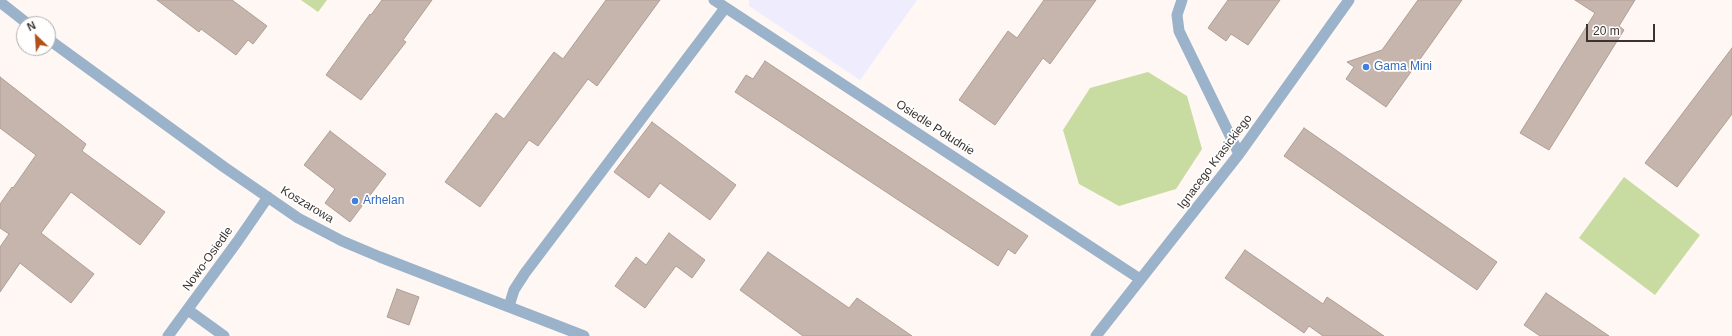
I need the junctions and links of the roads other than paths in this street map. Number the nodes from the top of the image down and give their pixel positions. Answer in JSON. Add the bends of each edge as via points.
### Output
{"nodes":[{"id":1,"x":714,"y":0,"type":"edge"},
{"id":2,"x":1182,"y":0,"type":"edge"},
{"id":3,"x":1349,"y":0,"type":"edge"},
{"id":4,"x":0,"y":2,"type":"edge"},
{"id":5,"x":725,"y":8,"type":"junction"},
{"id":6,"x":18,"y":16,"type":"edge"},
{"id":7,"x":56,"y":45,"type":"edge"},
{"id":8,"x":1239,"y":154,"type":"junction"},
{"id":9,"x":268,"y":197,"type":"junction"},
{"id":10,"x":1140,"y":279,"type":"junction"},
{"id":11,"x":509,"y":306,"type":"junction"},
{"id":12,"x":188,"y":310,"type":"junction"},
{"id":13,"x":168,"y":336,"type":"edge"},
{"id":14,"x":224,"y":336,"type":"edge"},
{"id":15,"x":584,"y":336,"type":"edge"},
{"id":16,"x":1096,"y":336,"type":"edge"}],
"edges":[{"from":1,"to":5,"type":"street","name":"Osiedle Południe"},
{"from":2,"to":8,"type":"street","via":[[1177,15],[1179,31]]},
{"from":3,"to":8,"type":"street","name":"Ignacego Krasickiego"},
{"from":4,"to":6,"type":"street"},
{"from":5,"to":10,"type":"street","name":"Osiedle Południe"},
{"from":5,"to":11,"type":"street","via":[[525,273],[514,290]]},
{"from":7,"to":9,"type":"street","name":"Koszarowa"},
{"from":8,"to":10,"type":"street","name":"Ignacego Krasickiego"},
{"from":9,"to":11,"type":"street","name":"Koszarowa","via":[[298,218],[342,241]]},
{"from":9,"to":12,"type":"street","name":"Nowo-Osiedle"},
{"from":10,"to":16,"type":"street","name":"Ignacego Krasickiego"},
{"from":11,"to":15,"type":"street","name":"Koszarowa"},
{"from":12,"to":13,"type":"street","name":"Nowo-Osiedle"},
{"from":12,"to":14,"type":"street"}]}
